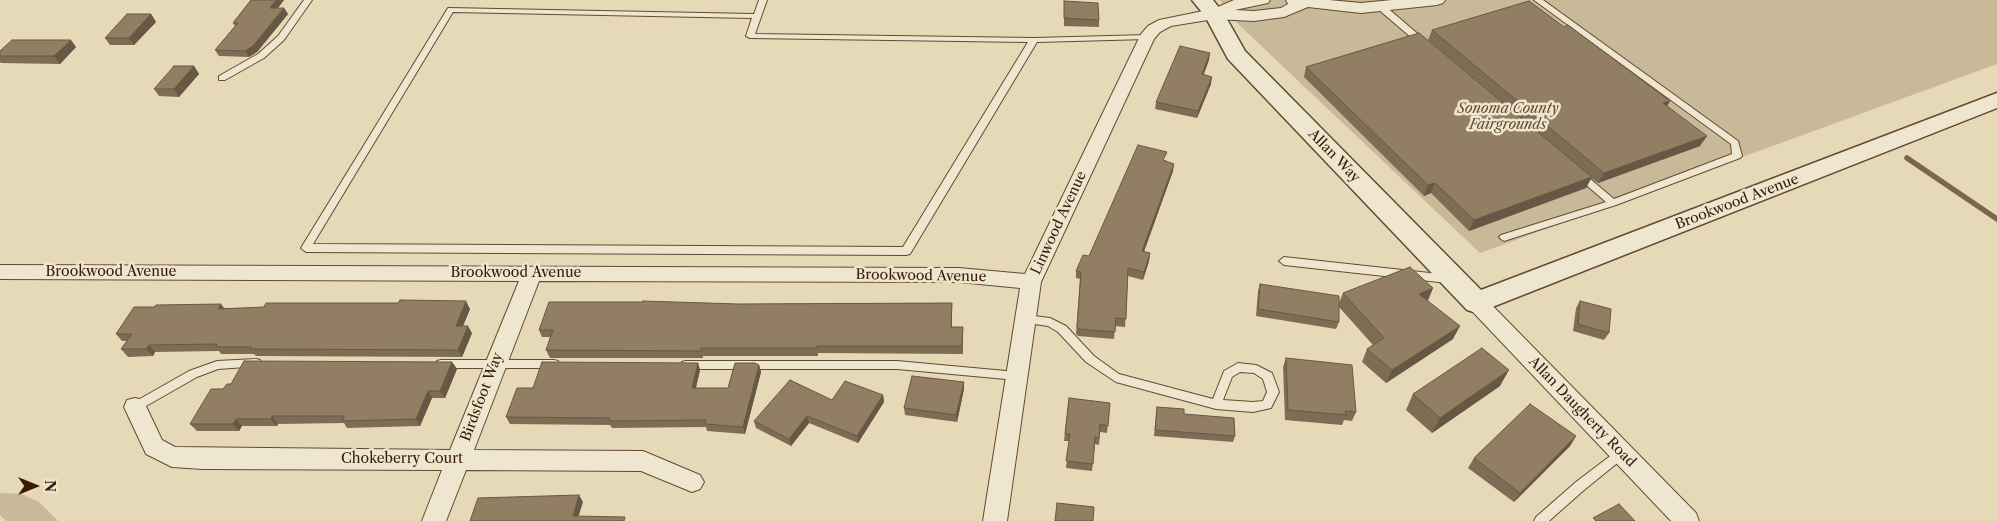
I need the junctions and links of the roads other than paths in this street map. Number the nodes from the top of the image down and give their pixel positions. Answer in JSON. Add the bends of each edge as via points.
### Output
{"nodes":[{"id":1,"x":308,"y":0,"type":"edge"},
{"id":2,"x":763,"y":0,"type":"edge"},
{"id":3,"x":1262,"y":0,"type":"edge"},
{"id":4,"x":1283,"y":0,"type":"edge"},
{"id":5,"x":1434,"y":0,"type":"edge"},
{"id":6,"x":1538,"y":0,"type":"edge"},
{"id":7,"x":1305,"y":2,"type":"edge"},
{"id":8,"x":1208,"y":7,"type":"edge"},
{"id":9,"x":1381,"y":7,"type":"junction"},
{"id":10,"x":757,"y":16,"type":"junction"},
{"id":11,"x":1147,"y":37,"type":"junction"},
{"id":12,"x":1034,"y":40,"type":"junction"},
{"id":13,"x":1428,"y":47,"type":"edge"},
{"id":14,"x":222,"y":78,"type":"dead end"},
{"id":15,"x":1997,"y":100,"type":"edge"},
{"id":16,"x":1576,"y":172,"type":"edge"},
{"id":17,"x":1613,"y":203,"type":"junction"},
{"id":18,"x":1504,"y":237,"type":"dead end"},
{"id":19,"x":1284,"y":261,"type":"dead end"},
{"id":20,"x":0,"y":272,"type":"edge"},
{"id":21,"x":532,"y":273,"type":"junction"},
{"id":22,"x":1454,"y":280,"type":"junction"},
{"id":23,"x":1031,"y":282,"type":"junction"},
{"id":24,"x":1477,"y":303,"type":"junction"},
{"id":25,"x":1026,"y":320,"type":"junction"},
{"id":26,"x":266,"y":363,"type":"edge"},
{"id":27,"x":431,"y":364,"type":"edge"},
{"id":28,"x":494,"y":364,"type":"junction"},
{"id":29,"x":563,"y":364,"type":"edge"},
{"id":30,"x":671,"y":365,"type":"edge"},
{"id":31,"x":1017,"y":376,"type":"junction"},
{"id":32,"x":1216,"y":404,"type":"junction"},
{"id":33,"x":135,"y":407,"type":"joint"},
{"id":34,"x":1622,"y":453,"type":"junction"},
{"id":35,"x":458,"y":460,"type":"junction"},
{"id":36,"x":692,"y":482,"type":"dead end"},
{"id":37,"x":434,"y":521,"type":"edge"},
{"id":38,"x":995,"y":521,"type":"edge"},
{"id":39,"x":1540,"y":521,"type":"edge"},
{"id":40,"x":1687,"y":521,"type":"edge"}],
"edges":[{"from":1,"to":14,"type":"lane","via":[[281,38],[260,56]]},
{"from":2,"to":10,"type":"lane"},
{"from":3,"to":8,"type":"street","name":"Linwood Avenue"},
{"from":4,"to":7,"type":"street","name":"Linwood Avenue"},
{"from":5,"to":9,"type":"street","name":"Linwood Avenue"},
{"from":6,"to":17,"type":"lane","via":[[1736,143],[1737,156]]},
{"from":7,"to":8,"type":"street","name":"Linwood Avenue","via":[[1284,12],[1254,16]]},
{"from":7,"to":9,"type":"street","name":"Linwood Avenue"},
{"from":8,"to":11,"type":"street","name":"Linwood Avenue","via":[[1165,23]]},
{"from":8,"to":22,"type":"street","name":"Allan Way","via":[[1236,54]]},
{"from":9,"to":13,"type":"lane"},
{"from":10,"to":12,"type":"lane","via":[[750,36]]},
{"from":10,"to":12,"type":"lane","via":[[451,10],[306,248],[906,251]]},
{"from":11,"to":12,"type":"lane"},
{"from":11,"to":23,"type":"street","name":"Linwood Avenue"},
{"from":15,"to":24,"type":"street","name":"Brookwood Avenue"},
{"from":16,"to":17,"type":"lane"},
{"from":17,"to":18,"type":"lane"},
{"from":19,"to":22,"type":"lane"},
{"from":20,"to":21,"type":"street","name":"Brookwood Avenue"},
{"from":21,"to":23,"type":"street","name":"Brookwood Avenue","via":[[959,275]]},
{"from":21,"to":28,"type":"street","name":"Birdsfoot Way"},
{"from":22,"to":24,"type":"street","name":"Allan Way"},
{"from":23,"to":25,"type":"street","name":"Linwood Avenue"},
{"from":24,"to":34,"type":"street","name":"Allan Daugherty Road"},
{"from":25,"to":31,"type":"street","name":"Linwood Avenue"},
{"from":25,"to":32,"type":"lane","via":[[1050,322],[1062,329],[1090,359],[1116,378]]},
{"from":26,"to":33,"type":"lane","via":[[217,365],[193,374]]},
{"from":27,"to":28,"type":"lane"},
{"from":28,"to":29,"type":"lane"},
{"from":28,"to":35,"type":"street","name":"Birdsfoot Way"},
{"from":30,"to":31,"type":"lane","via":[[897,365]]},
{"from":31,"to":38,"type":"street","name":"Linwood Avenue"},
{"from":32,"to":32,"type":"lane","via":[[1228,374],[1238,368],[1256,369],[1268,376],[1273,392],[1267,405]]},
{"from":33,"to":35,"type":"street","name":"Chokeberry Court","via":[[154,447],[172,457]]},
{"from":34,"to":39,"type":"lane"},
{"from":34,"to":40,"type":"street","name":"Allan Daugherty Road"},
{"from":35,"to":36,"type":"street","name":"Chokeberry Court","via":[[644,461]]},
{"from":35,"to":37,"type":"street","name":"Birdsfoot Way"}]}
